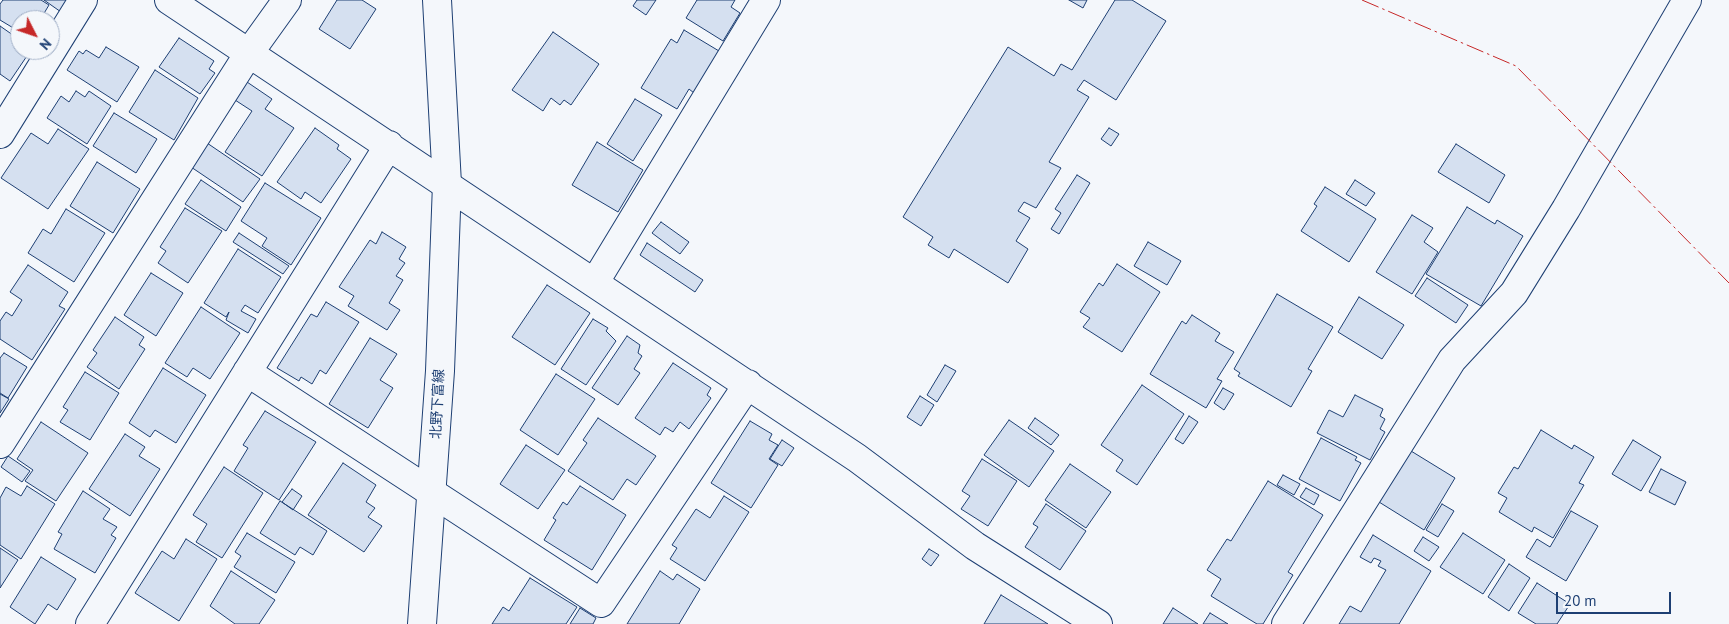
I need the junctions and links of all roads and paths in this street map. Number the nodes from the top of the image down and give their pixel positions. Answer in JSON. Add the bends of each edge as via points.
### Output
{"nodes":[{"id":1,"x":83,"y":0,"type":"edge"},
{"id":2,"x":287,"y":0,"type":"edge"},
{"id":3,"x":437,"y":0,"type":"edge"},
{"id":4,"x":766,"y":0,"type":"edge"},
{"id":5,"x":1688,"y":0,"type":"edge"},
{"id":6,"x":186,"y":5,"type":"edge"},
{"id":7,"x":249,"y":53,"type":"junction"},
{"id":8,"x":0,"y":134,"type":"edge"},
{"id":9,"x":388,"y":145,"type":"junction"},
{"id":10,"x":447,"y":184,"type":"junction"},
{"id":11,"x":595,"y":282,"type":"junction"},
{"id":12,"x":247,"y":372,"type":"junction"},
{"id":13,"x":748,"y":384,"type":"junction"},
{"id":14,"x":0,"y":444,"type":"edge"},
{"id":15,"x":433,"y":495,"type":"junction"},
{"id":16,"x":90,"y":624,"type":"edge"},
{"id":17,"x":422,"y":624,"type":"edge"},
{"id":18,"x":1098,"y":624,"type":"edge"},
{"id":19,"x":1286,"y":624,"type":"edge"}],
"edges":[{"from":1,"to":8,"type":"street"},
{"from":2,"to":7,"type":"street"},
{"from":3,"to":10,"type":"street","name":"北野下富線"},
{"from":4,"to":11,"type":"street"},
{"from":5,"to":19,"type":"street","via":[[1514,293],[1452,360]]},
{"from":6,"to":7,"type":"street"},
{"from":7,"to":9,"type":"street"},
{"from":7,"to":14,"type":"street"},
{"from":9,"to":10,"type":"street"},
{"from":9,"to":12,"type":"street"},
{"from":10,"to":11,"type":"street"},
{"from":10,"to":15,"type":"street","name":"北野下富線"},
{"from":11,"to":13,"type":"street"},
{"from":12,"to":15,"type":"street"},
{"from":12,"to":16,"type":"street"},
{"from":13,"to":15,"type":"street","via":[[601,603]]},
{"from":13,"to":18,"type":"street","via":[[857,458],[975,546]]},
{"from":15,"to":17,"type":"street","name":"北野下富線"}]}
